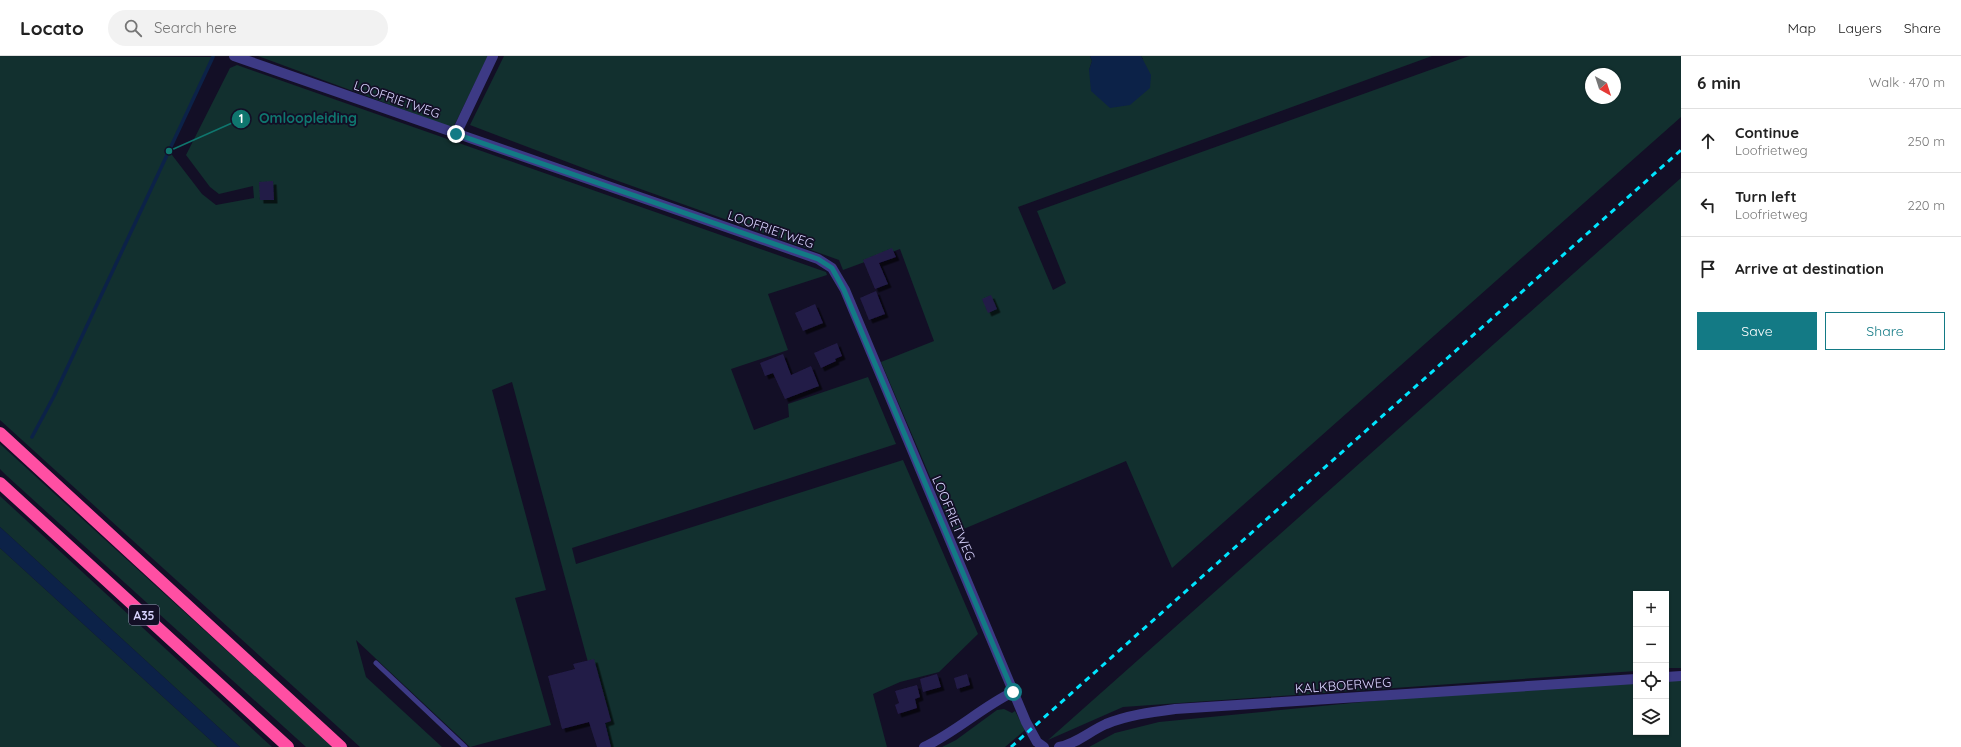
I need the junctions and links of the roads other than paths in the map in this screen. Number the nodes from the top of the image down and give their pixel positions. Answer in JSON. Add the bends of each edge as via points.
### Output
{"nodes":[{"id":1,"x":234,"y":56,"type":"edge"},
{"id":2,"x":493,"y":56,"type":"edge"},
{"id":3,"x":456,"y":134,"type":"junction"},
{"id":4,"x":0,"y":433,"type":"edge"},
{"id":5,"x":0,"y":483,"type":"edge"},
{"id":6,"x":376,"y":663,"type":"dead end"},
{"id":7,"x":1681,"y":676,"type":"edge"},
{"id":8,"x":1669,"y":677,"type":"edge"},
{"id":9,"x":1633,"y":679,"type":"edge"},
{"id":10,"x":1013,"y":692,"type":"junction"},
{"id":11,"x":288,"y":747,"type":"edge"},
{"id":12,"x":341,"y":747,"type":"edge"},
{"id":13,"x":465,"y":747,"type":"edge"},
{"id":14,"x":924,"y":747,"type":"edge"},
{"id":15,"x":1044,"y":747,"type":"edge"},
{"id":16,"x":1059,"y":747,"type":"edge"}],
"edges":[{"from":1,"to":3,"type":"street","name":"LOOFRIETWEG"},
{"from":2,"to":3,"type":"street"},
{"from":3,"to":10,"type":"street","name":"LOOFRIETWEG","via":[[818,259],[832,268],[844,290]]},
{"from":4,"to":12,"type":"highway"},
{"from":5,"to":11,"type":"highway","number":"A35"},
{"from":6,"to":13,"type":"lane"},
{"from":7,"to":8,"type":"street"},
{"from":9,"to":16,"type":"street","name":"KALKBOERWEG","via":[[1175,709],[1123,718]]},
{"from":10,"to":14,"type":"street"},
{"from":10,"to":15,"type":"street","name":"LOOFRIETWEG","via":[[1037,742]]}]}
